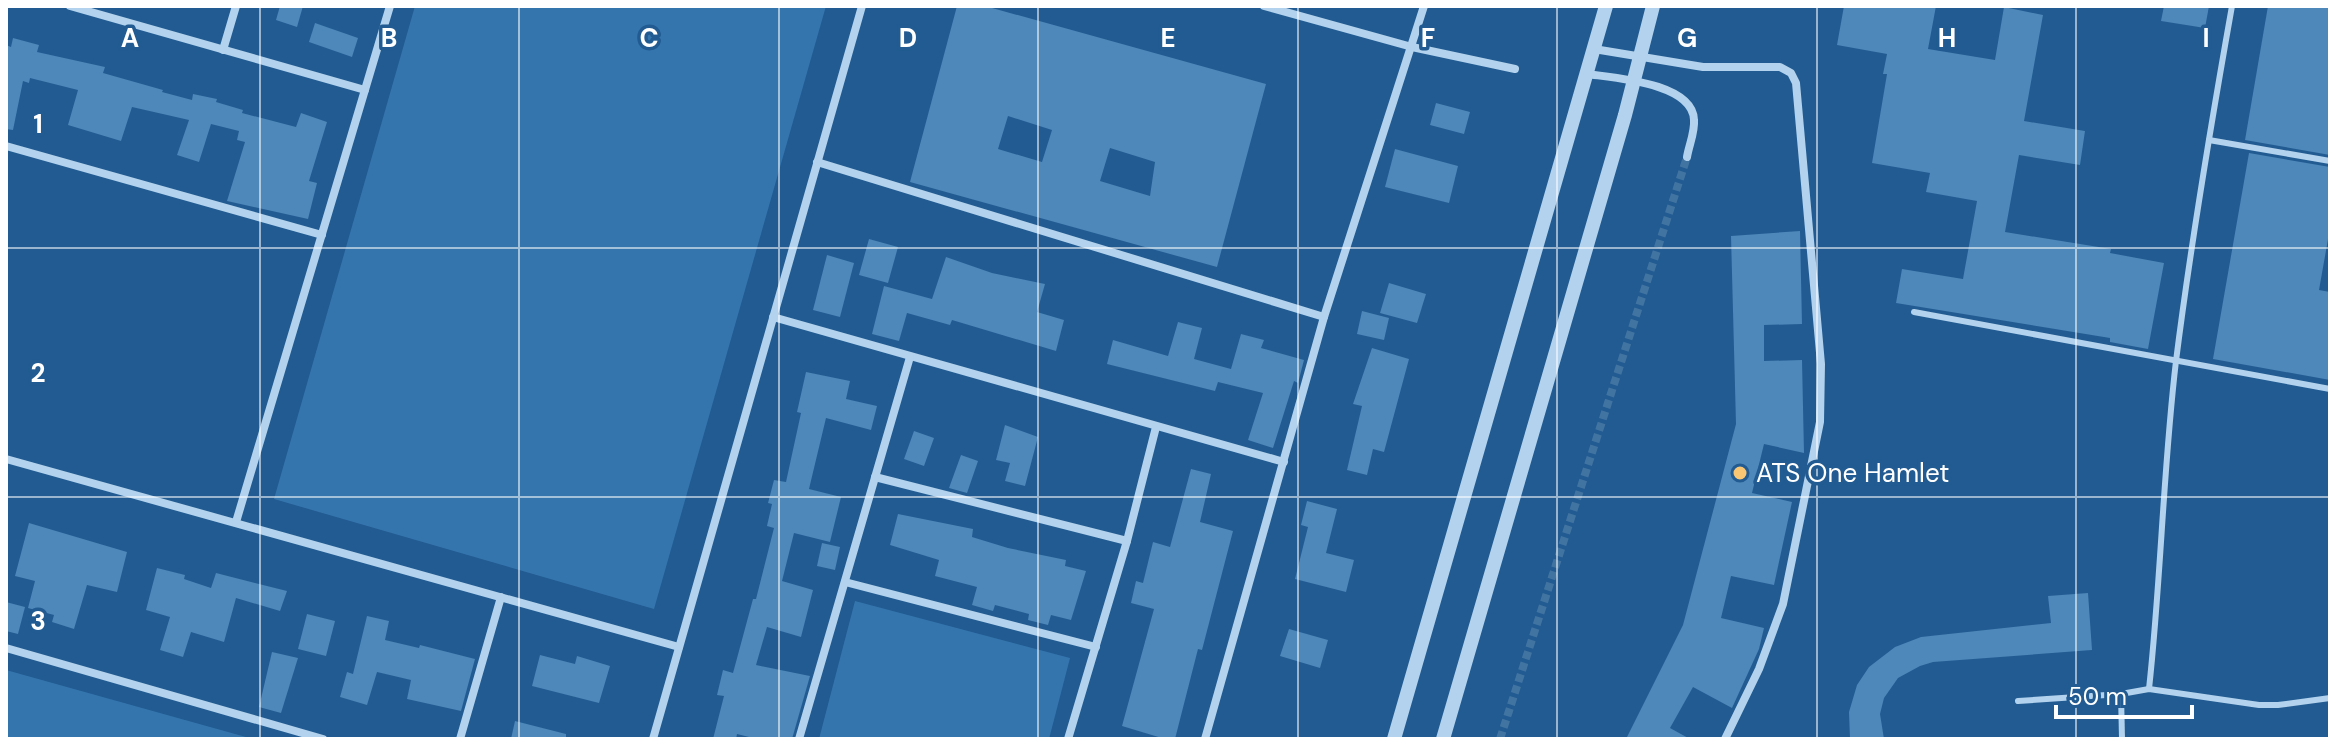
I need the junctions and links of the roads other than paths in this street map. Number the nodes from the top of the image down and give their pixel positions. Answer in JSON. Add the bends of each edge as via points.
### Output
{"nodes":[{"id":1,"x":70,"y":6,"type":"edge"},
{"id":2,"x":236,"y":6,"type":"edge"},
{"id":3,"x":390,"y":6,"type":"edge"},
{"id":4,"x":862,"y":6,"type":"edge"},
{"id":5,"x":1264,"y":6,"type":"edge"},
{"id":6,"x":1424,"y":6,"type":"edge"},
{"id":7,"x":1606,"y":6,"type":"edge"},
{"id":8,"x":1653,"y":6,"type":"edge"},
{"id":9,"x":2232,"y":6,"type":"edge"},
{"id":10,"x":1412,"y":47,"type":"junction"},
{"id":11,"x":1594,"y":49,"type":"junction"},
{"id":12,"x":223,"y":50,"type":"junction"},
{"id":13,"x":1640,"y":56,"type":"junction"},
{"id":14,"x":1515,"y":69,"type":"dead end"},
{"id":15,"x":1587,"y":74,"type":"junction"},
{"id":16,"x":1634,"y":81,"type":"junction"},
{"id":17,"x":365,"y":90,"type":"junction"},
{"id":18,"x":2209,"y":140,"type":"junction"},
{"id":19,"x":6,"y":146,"type":"edge"},
{"id":20,"x":1687,"y":157,"type":"tunnel mouth"},
{"id":21,"x":2330,"y":161,"type":"edge"},
{"id":22,"x":817,"y":162,"type":"junction"},
{"id":23,"x":322,"y":235,"type":"junction"},
{"id":24,"x":1914,"y":312,"type":"dead end"},
{"id":25,"x":773,"y":317,"type":"junction"},
{"id":26,"x":1324,"y":317,"type":"junction"},
{"id":27,"x":910,"y":357,"type":"junction"},
{"id":28,"x":2177,"y":360,"type":"junction"},
{"id":29,"x":2330,"y":389,"type":"edge"},
{"id":30,"x":1156,"y":427,"type":"junction"},
{"id":31,"x":6,"y":459,"type":"edge"},
{"id":32,"x":1284,"y":462,"type":"junction"},
{"id":33,"x":875,"y":477,"type":"junction"},
{"id":34,"x":236,"y":522,"type":"junction"},
{"id":35,"x":1127,"y":541,"type":"junction"},
{"id":36,"x":845,"y":582,"type":"junction"},
{"id":37,"x":501,"y":597,"type":"junction"},
{"id":38,"x":679,"y":647,"type":"junction"},
{"id":39,"x":1096,"y":647,"type":"junction"},
{"id":40,"x":6,"y":648,"type":"edge"},
{"id":41,"x":2149,"y":689,"type":"junction"},
{"id":42,"x":2121,"y":694,"type":"junction"},
{"id":43,"x":2330,"y":698,"type":"edge"},
{"id":44,"x":2018,"y":701,"type":"dead end"},
{"id":45,"x":285,"y":729,"type":"junction"},
{"id":46,"x":283,"y":739,"type":"edge"},
{"id":47,"x":323,"y":739,"type":"edge"},
{"id":48,"x":460,"y":739,"type":"edge"},
{"id":49,"x":653,"y":739,"type":"edge"},
{"id":50,"x":799,"y":739,"type":"edge"},
{"id":51,"x":1068,"y":739,"type":"edge"},
{"id":52,"x":1205,"y":739,"type":"edge"},
{"id":53,"x":1394,"y":739,"type":"edge"},
{"id":54,"x":1443,"y":739,"type":"edge"},
{"id":55,"x":1725,"y":739,"type":"edge"},
{"id":56,"x":2122,"y":739,"type":"edge"}],
"edges":[{"from":1,"to":12,"type":"street"},
{"from":2,"to":12,"type":"street"},
{"from":3,"to":17,"type":"street"},
{"from":4,"to":22,"type":"street"},
{"from":5,"to":10,"type":"street"},
{"from":6,"to":10,"type":"street"},
{"from":7,"to":11,"type":"street"},
{"from":8,"to":13,"type":"street"},
{"from":9,"to":18,"type":"lane"},
{"from":10,"to":14,"type":"street"},
{"from":10,"to":26,"type":"street"},
{"from":11,"to":13,"type":"street"},
{"from":11,"to":15,"type":"street"},
{"from":12,"to":17,"type":"street"},
{"from":13,"to":16,"type":"street"},
{"from":13,"to":55,"type":"street","via":[[1703,67],[1780,67],[1791,73],[1799,100],[1821,364],[1820,422],[1783,604]]},
{"from":15,"to":16,"type":"street"},
{"from":15,"to":53,"type":"street"},
{"from":16,"to":20,"type":"street","via":[[1687,102],[1694,120]]},
{"from":16,"to":54,"type":"street"},
{"from":17,"to":23,"type":"street"},
{"from":18,"to":21,"type":"lane"},
{"from":18,"to":28,"type":"lane"},
{"from":19,"to":23,"type":"street"},
{"from":22,"to":25,"type":"street"},
{"from":22,"to":26,"type":"street"},
{"from":23,"to":34,"type":"street"},
{"from":24,"to":28,"type":"lane"},
{"from":25,"to":27,"type":"street"},
{"from":25,"to":38,"type":"street"},
{"from":26,"to":32,"type":"street"},
{"from":27,"to":30,"type":"street"},
{"from":27,"to":33,"type":"street"},
{"from":28,"to":29,"type":"lane"},
{"from":28,"to":41,"type":"lane"},
{"from":30,"to":32,"type":"street"},
{"from":30,"to":35,"type":"street"},
{"from":31,"to":34,"type":"street"},
{"from":32,"to":52,"type":"street"},
{"from":33,"to":35,"type":"street"},
{"from":33,"to":36,"type":"street"},
{"from":34,"to":37,"type":"street"},
{"from":35,"to":39,"type":"street"},
{"from":36,"to":39,"type":"street"},
{"from":36,"to":50,"type":"street"},
{"from":37,"to":38,"type":"street"},
{"from":37,"to":48,"type":"street"},
{"from":38,"to":49,"type":"street"},
{"from":39,"to":51,"type":"street"},
{"from":40,"to":45,"type":"street"},
{"from":41,"to":42,"type":"lane"},
{"from":41,"to":43,"type":"lane","via":[[2259,705]]},
{"from":42,"to":44,"type":"lane"},
{"from":42,"to":56,"type":"lane"},
{"from":45,"to":46,"type":"street"},
{"from":45,"to":47,"type":"street"}]}
